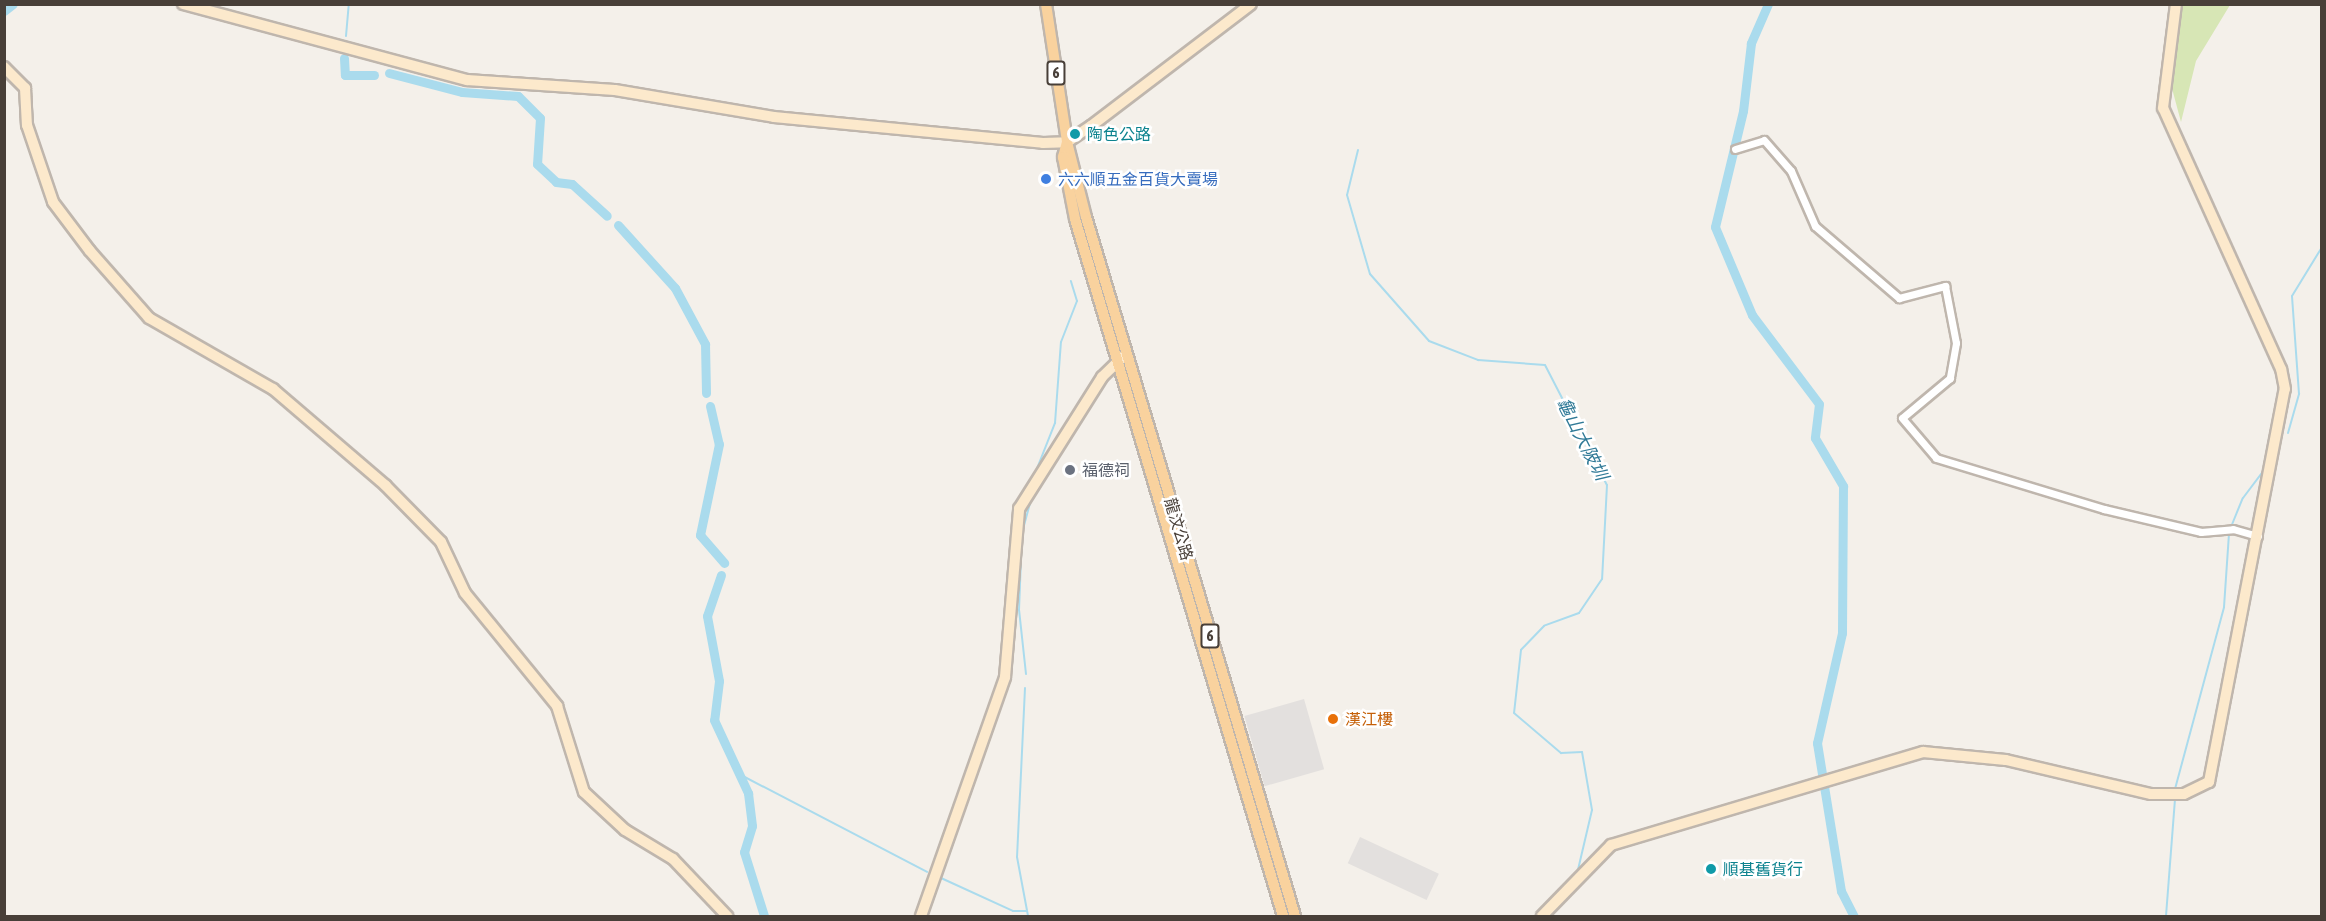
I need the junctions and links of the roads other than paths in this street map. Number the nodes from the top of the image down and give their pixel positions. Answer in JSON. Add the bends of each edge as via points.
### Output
{"nodes":[{"id":1,"x":183,"y":4,"type":"edge"},
{"id":2,"x":1046,"y":4,"type":"edge"},
{"id":3,"x":1251,"y":4,"type":"edge"},
{"id":4,"x":2176,"y":4,"type":"edge"},
{"id":5,"x":4,"y":68,"type":"edge"},
{"id":6,"x":1067,"y":142,"type":"junction"},
{"id":7,"x":1734,"y":149,"type":"dead end"},
{"id":8,"x":1127,"y":355,"type":"junction"},
{"id":9,"x":1115,"y":360,"type":"junction"},
{"id":10,"x":2260,"y":537,"type":"junction"},
{"id":11,"x":1240,"y":735,"type":"junction"},
{"id":12,"x":1229,"y":739,"type":"junction"},
{"id":13,"x":728,"y":916,"type":"edge"},
{"id":14,"x":921,"y":916,"type":"edge"},
{"id":15,"x":1283,"y":916,"type":"edge"},
{"id":16,"x":1295,"y":916,"type":"edge"},
{"id":17,"x":1542,"y":916,"type":"edge"}],
"edges":[{"from":1,"to":6,"type":"street","via":[[467,80],[615,90],[774,117]]},
{"from":2,"to":6,"type":"main road","name":"龍汶公路","number":"6"},
{"from":3,"to":6,"type":"street"},
{"from":4,"to":10,"type":"street","via":[[2163,108],[2281,369],[2285,389]]},
{"from":5,"to":13,"type":"street","via":[[25,88],[27,125],[53,202],[90,251],[149,318],[273,389],[385,485],[441,542],[465,593],[557,706],[584,792],[625,830],[673,859]]},
{"from":6,"to":8,"type":"main road","name":"龍汶公路","number":"6"},
{"from":6,"to":9,"type":"main road","name":"龍汶公路","number":"6","via":[[1064,157],[1075,219]]},
{"from":7,"to":10,"type":"street","via":[[1764,140],[1791,171],[1815,226],[1899,298],[1945,286],[1956,343],[1950,378],[1902,418],[1936,458],[2104,509],[2201,532],[2233,529]]},
{"from":8,"to":9,"type":"street"},
{"from":8,"to":11,"type":"main road","name":"龍汶公路","number":"6"},
{"from":9,"to":12,"type":"main road","name":"龍汶公路","number":"6"},
{"from":9,"to":14,"type":"street","via":[[1019,509],[1005,677]]},
{"from":10,"to":17,"type":"street","via":[[2209,782],[2175,794],[2006,760],[1923,752],[1611,845]]},
{"from":11,"to":12,"type":"main road"},
{"from":11,"to":16,"type":"main road","name":"龍汶公路","number":"6"},
{"from":12,"to":15,"type":"main road","name":"龍汶公路","number":"6"}]}
